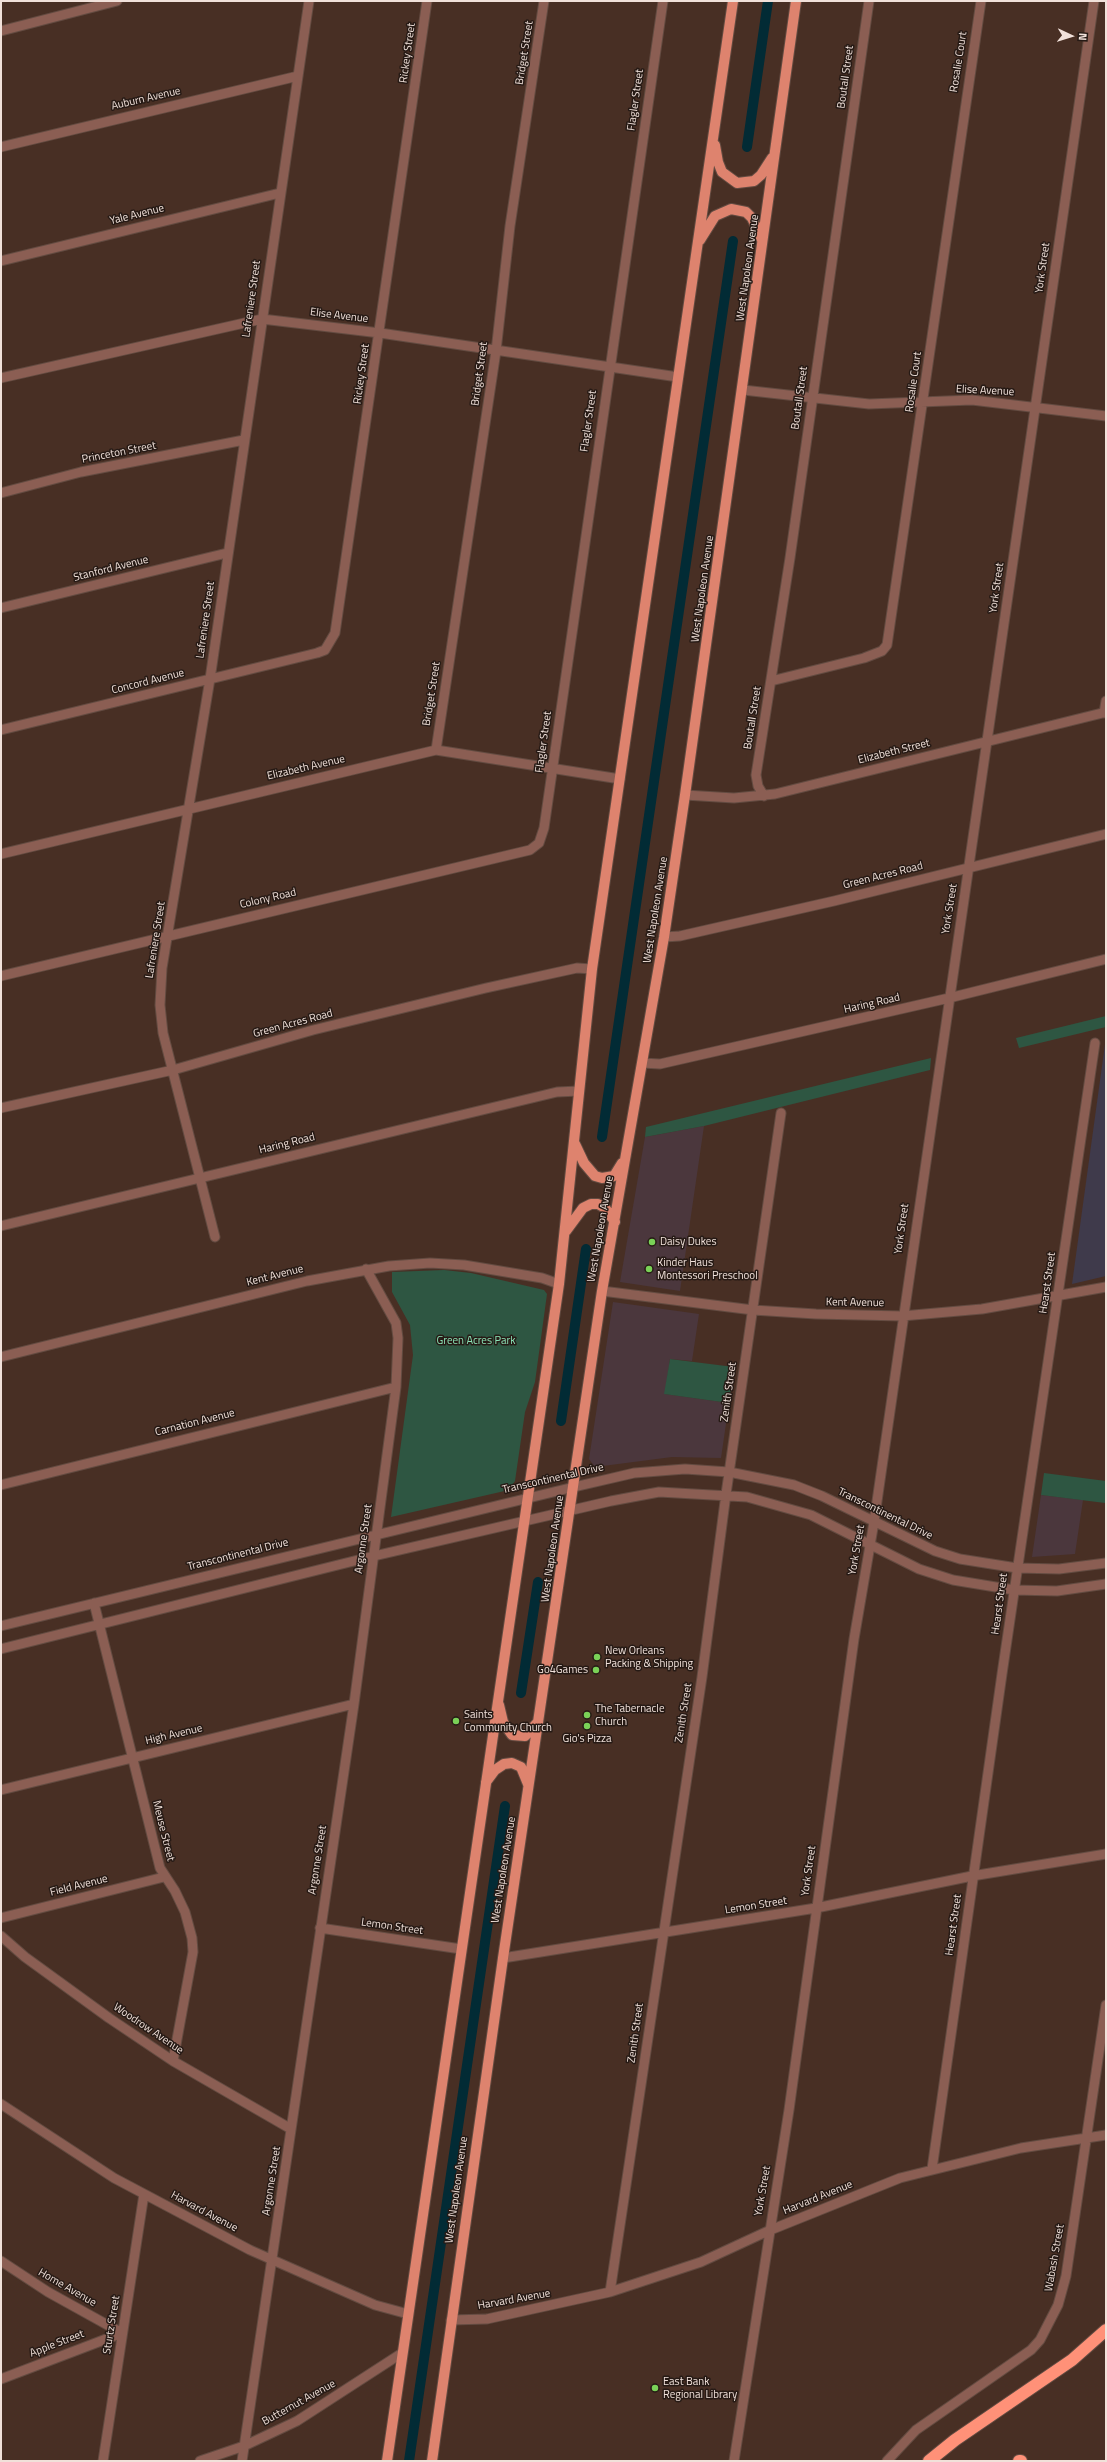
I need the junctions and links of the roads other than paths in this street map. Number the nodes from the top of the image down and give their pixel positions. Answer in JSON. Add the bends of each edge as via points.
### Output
{"nodes":[{"id":1,"x":116,"y":1,"type":"edge"},
{"id":2,"x":309,"y":1,"type":"edge"},
{"id":3,"x":428,"y":1,"type":"edge"},
{"id":4,"x":544,"y":1,"type":"edge"},
{"id":5,"x":663,"y":1,"type":"edge"},
{"id":6,"x":733,"y":1,"type":"edge"},
{"id":7,"x":796,"y":1,"type":"edge"},
{"id":8,"x":869,"y":1,"type":"edge"},
{"id":9,"x":981,"y":1,"type":"edge"},
{"id":10,"x":1094,"y":1,"type":"edge"},
{"id":11,"x":1,"y":31,"type":"edge"},
{"id":12,"x":298,"y":76,"type":"junction"},
{"id":13,"x":713,"y":135,"type":"junction"},
{"id":14,"x":1,"y":147,"type":"edge"},
{"id":15,"x":775,"y":152,"type":"junction"},
{"id":16,"x":280,"y":193,"type":"junction"},
{"id":17,"x":763,"y":244,"type":"junction"},
{"id":18,"x":697,"y":246,"type":"junction"},
{"id":19,"x":1,"y":261,"type":"edge"},
{"id":20,"x":262,"y":319,"type":"junction"},
{"id":21,"x":380,"y":333,"type":"junction"},
{"id":22,"x":496,"y":351,"type":"junction"},
{"id":23,"x":609,"y":368,"type":"junction"},
{"id":24,"x":678,"y":377,"type":"junction"},
{"id":25,"x":1,"y":378,"type":"edge"},
{"id":26,"x":743,"y":390,"type":"junction"},
{"id":27,"x":811,"y":399,"type":"junction"},
{"id":28,"x":923,"y":402,"type":"junction"},
{"id":29,"x":1036,"y":406,"type":"junction"},
{"id":30,"x":1106,"y":416,"type":"edge"},
{"id":31,"x":244,"y":440,"type":"junction"},
{"id":32,"x":1,"y":493,"type":"edge"},
{"id":33,"x":228,"y":554,"type":"junction"},
{"id":34,"x":1,"y":608,"type":"edge"},
{"id":35,"x":323,"y":651,"type":"joint"},
{"id":36,"x":210,"y":679,"type":"junction"},
{"id":37,"x":770,"y":681,"type":"junction"},
{"id":38,"x":1106,"y":701,"type":"edge"},
{"id":39,"x":1105,"y":712,"type":"edge"},
{"id":40,"x":1,"y":730,"type":"edge"},
{"id":41,"x":986,"y":742,"type":"junction"},
{"id":42,"x":436,"y":750,"type":"junction"},
{"id":43,"x":552,"y":769,"type":"junction"},
{"id":44,"x":620,"y":779,"type":"junction"},
{"id":45,"x":685,"y":795,"type":"junction"},
{"id":46,"x":764,"y":796,"type":"junction"},
{"id":47,"x":190,"y":809,"type":"junction"},
{"id":48,"x":1106,"y":834,"type":"edge"},
{"id":49,"x":539,"y":843,"type":"joint"},
{"id":50,"x":1,"y":854,"type":"edge"},
{"id":51,"x":969,"y":867,"type":"junction"},
{"id":52,"x":167,"y":935,"type":"junction"},
{"id":53,"x":664,"y":937,"type":"junction"},
{"id":54,"x":1106,"y":959,"type":"edge"},
{"id":55,"x":592,"y":970,"type":"junction"},
{"id":56,"x":1,"y":976,"type":"edge"},
{"id":57,"x":949,"y":998,"type":"junction"},
{"id":58,"x":1095,"y":1043,"type":"dead end"},
{"id":59,"x":642,"y":1063,"type":"junction"},
{"id":60,"x":173,"y":1070,"type":"junction"},
{"id":61,"x":579,"y":1091,"type":"junction"},
{"id":62,"x":1,"y":1108,"type":"edge"},
{"id":63,"x":781,"y":1113,"type":"dead end"},
{"id":64,"x":574,"y":1142,"type":"junction"},
{"id":65,"x":626,"y":1156,"type":"junction"},
{"id":66,"x":200,"y":1178,"type":"junction"},
{"id":67,"x":615,"y":1222,"type":"junction"},
{"id":68,"x":1,"y":1226,"type":"edge"},
{"id":69,"x":565,"y":1232,"type":"junction"},
{"id":70,"x":215,"y":1238,"type":"dead end"},
{"id":71,"x":366,"y":1269,"type":"junction"},
{"id":72,"x":559,"y":1284,"type":"junction"},
{"id":73,"x":1106,"y":1287,"type":"edge"},
{"id":74,"x":602,"y":1291,"type":"junction"},
{"id":75,"x":1058,"y":1297,"type":"junction"},
{"id":76,"x":752,"y":1310,"type":"junction"},
{"id":77,"x":902,"y":1316,"type":"junction"},
{"id":78,"x":1,"y":1357,"type":"edge"},
{"id":79,"x":396,"y":1387,"type":"junction"},
{"id":80,"x":729,"y":1472,"type":"junction"},
{"id":81,"x":1,"y":1486,"type":"edge"},
{"id":82,"x":574,"y":1486,"type":"junction"},
{"id":83,"x":726,"y":1494,"type":"junction"},
{"id":84,"x":527,"y":1498,"type":"junction"},
{"id":85,"x":571,"y":1510,"type":"junction"},
{"id":86,"x":523,"y":1522,"type":"junction"},
{"id":87,"x":874,"y":1522,"type":"junction"},
{"id":88,"x":377,"y":1533,"type":"junction"},
{"id":89,"x":870,"y":1544,"type":"junction"},
{"id":90,"x":374,"y":1556,"type":"junction"},
{"id":91,"x":1106,"y":1563,"type":"edge"},
{"id":92,"x":1017,"y":1568,"type":"junction"},
{"id":93,"x":1106,"y":1584,"type":"edge"},
{"id":94,"x":1014,"y":1590,"type":"junction"},
{"id":95,"x":94,"y":1603,"type":"junction"},
{"id":96,"x":100,"y":1625,"type":"junction"},
{"id":97,"x":1,"y":1626,"type":"edge"},
{"id":98,"x":1,"y":1649,"type":"edge"},
{"id":99,"x":498,"y":1697,"type":"junction"},
{"id":100,"x":354,"y":1704,"type":"junction"},
{"id":101,"x":539,"y":1721,"type":"junction"},
{"id":102,"x":132,"y":1757,"type":"junction"},
{"id":103,"x":485,"y":1784,"type":"junction"},
{"id":104,"x":1,"y":1790,"type":"edge"},
{"id":105,"x":529,"y":1790,"type":"junction"},
{"id":106,"x":1106,"y":1854,"type":"edge"},
{"id":107,"x":972,"y":1876,"type":"junction"},
{"id":108,"x":164,"y":1877,"type":"junction"},
{"id":109,"x":816,"y":1908,"type":"junction"},
{"id":110,"x":1,"y":1918,"type":"edge"},
{"id":111,"x":320,"y":1928,"type":"junction"},
{"id":112,"x":662,"y":1934,"type":"junction"},
{"id":113,"x":1,"y":1936,"type":"edge"},
{"id":114,"x":461,"y":1949,"type":"junction"},
{"id":115,"x":503,"y":1958,"type":"junction"},
{"id":116,"x":1106,"y":2005,"type":"edge"},
{"id":117,"x":173,"y":2061,"type":"junction"},
{"id":118,"x":1,"y":2104,"type":"edge"},
{"id":119,"x":291,"y":2129,"type":"junction"},
{"id":120,"x":1106,"y":2136,"type":"edge"},
{"id":121,"x":1087,"y":2138,"type":"junction"},
{"id":122,"x":932,"y":2169,"type":"junction"},
{"id":123,"x":144,"y":2194,"type":"junction"},
{"id":124,"x":768,"y":2231,"type":"junction"},
{"id":125,"x":272,"y":2260,"type":"junction"},
{"id":126,"x":1,"y":2261,"type":"edge"},
{"id":127,"x":610,"y":2292,"type":"junction"},
{"id":128,"x":408,"y":2314,"type":"junction"},
{"id":129,"x":451,"y":2320,"type":"junction"},
{"id":130,"x":1106,"y":2330,"type":"edge"},
{"id":131,"x":122,"y":2333,"type":"junction"},
{"id":132,"x":402,"y":2353,"type":"junction"},
{"id":133,"x":1,"y":2378,"type":"edge"},
{"id":134,"x":244,"y":2446,"type":"junction"},
{"id":135,"x":103,"y":2461,"type":"edge"},
{"id":136,"x":200,"y":2461,"type":"edge"},
{"id":137,"x":242,"y":2461,"type":"edge"},
{"id":138,"x":387,"y":2461,"type":"edge"},
{"id":139,"x":432,"y":2461,"type":"edge"},
{"id":140,"x":734,"y":2461,"type":"edge"},
{"id":141,"x":887,"y":2461,"type":"edge"},
{"id":142,"x":930,"y":2461,"type":"edge"}],
"edges":[{"from":1,"to":11,"type":"street"},
{"from":2,"to":12,"type":"street","name":"Lafreniere Street"},
{"from":3,"to":21,"type":"street","name":"Rickey Street"},
{"from":4,"to":22,"type":"street","name":"Bridget Street","via":[[510,226]]},
{"from":5,"to":23,"type":"street","name":"Flagler Street"},
{"from":6,"to":13,"type":"main road"},
{"from":7,"to":15,"type":"main road","name":"West Napoleon Avenue"},
{"from":8,"to":27,"type":"street","name":"Boutall Street"},
{"from":9,"to":28,"type":"street","name":"Rosalie Court"},
{"from":10,"to":29,"type":"street","name":"York Street"},
{"from":12,"to":14,"type":"street","name":"Auburn Avenue"},
{"from":12,"to":16,"type":"street","name":"Lafreniere Street"},
{"from":13,"to":15,"type":"main road","via":[[722,172],[737,183],[754,181],[768,166]]},
{"from":13,"to":18,"type":"main road"},
{"from":15,"to":17,"type":"main road","name":"West Napoleon Avenue"},
{"from":16,"to":19,"type":"street","name":"Yale Avenue"},
{"from":16,"to":20,"type":"street","name":"Lafreniere Street"},
{"from":17,"to":18,"type":"main road","via":[[752,218],[746,212],[731,209],[715,216]]},
{"from":17,"to":26,"type":"main road","name":"West Napoleon Avenue"},
{"from":18,"to":24,"type":"main road"},
{"from":20,"to":21,"type":"street","name":"Elise Avenue"},
{"from":20,"to":25,"type":"street","name":"Elise Avenue"},
{"from":20,"to":31,"type":"street","name":"Lafreniere Street"},
{"from":21,"to":22,"type":"street","name":"Elise Avenue"},
{"from":21,"to":35,"type":"street","name":"Rickey Street","via":[[335,633]]},
{"from":22,"to":23,"type":"street","name":"Elise Avenue"},
{"from":22,"to":42,"type":"street","name":"Bridget Street"},
{"from":23,"to":24,"type":"street","name":"Elise Avenue"},
{"from":23,"to":43,"type":"street","name":"Flagler Street"},
{"from":24,"to":44,"type":"main road"},
{"from":26,"to":27,"type":"street","name":"Elise Avenue"},
{"from":26,"to":45,"type":"main road","name":"West Napoleon Avenue"},
{"from":27,"to":28,"type":"street","name":"Elise Avenue","via":[[869,404]]},
{"from":27,"to":37,"type":"street","name":"Boutall Street"},
{"from":28,"to":29,"type":"street","name":"Elise Avenue","via":[[972,400]]},
{"from":28,"to":37,"type":"street","name":"Rosalie Court","via":[[886,645],[882,651],[864,658]]},
{"from":29,"to":30,"type":"street","name":"Elise Avenue"},
{"from":29,"to":41,"type":"street","name":"York Street"},
{"from":31,"to":32,"type":"street","name":"Princeton Street","via":[[81,472]]},
{"from":31,"to":33,"type":"street","name":"Lafreniere Street"},
{"from":33,"to":34,"type":"street","name":"Stanford Avenue"},
{"from":33,"to":36,"type":"street","name":"Lafreniere Street"},
{"from":35,"to":36,"type":"street","name":"Concord Avenue"},
{"from":36,"to":40,"type":"street","name":"Concord Avenue"},
{"from":36,"to":47,"type":"street","name":"Lafreniere Street"},
{"from":37,"to":46,"type":"street","name":"Boutall Street","via":[[756,775],[758,786]]},
{"from":38,"to":39,"type":"street"},
{"from":39,"to":41,"type":"street","name":"Elizabeth Street"},
{"from":41,"to":46,"type":"street","name":"Elizabeth Street"},
{"from":41,"to":51,"type":"street","name":"York Street"},
{"from":42,"to":43,"type":"street","name":"Elizabeth Avenue"},
{"from":42,"to":47,"type":"street","name":"Elizabeth Avenue"},
{"from":43,"to":44,"type":"street","name":"Elizabeth Avenue"},
{"from":43,"to":49,"type":"street","name":"Flagler Street"},
{"from":44,"to":55,"type":"main road"},
{"from":45,"to":46,"type":"street","name":"Elizabeth Street","via":[[734,798]]},
{"from":45,"to":53,"type":"main road","name":"West Napoleon Avenue"},
{"from":47,"to":50,"type":"street","name":"Elizabeth Avenue"},
{"from":47,"to":52,"type":"street","name":"Lafreniere Street"},
{"from":48,"to":51,"type":"street","name":"Green Acres Road"},
{"from":49,"to":52,"type":"street","name":"Colony Road","via":[[530,850]]},
{"from":51,"to":53,"type":"street","name":"Green Acres Road","via":[[680,936]]},
{"from":51,"to":57,"type":"street","name":"York Street"},
{"from":52,"to":56,"type":"street","name":"Colony Road"},
{"from":52,"to":60,"type":"street","name":"Lafreniere Street","via":[[160,1005],[163,1033]]},
{"from":53,"to":59,"type":"main road","name":"West Napoleon Avenue"},
{"from":54,"to":57,"type":"street","name":"Haring Road"},
{"from":55,"to":60,"type":"street","name":"Green Acres Road","via":[[577,968],[486,988],[313,1030]]},
{"from":55,"to":61,"type":"main road"},
{"from":57,"to":59,"type":"street","name":"Haring Road","via":[[660,1064]]},
{"from":57,"to":77,"type":"street","name":"York Street"},
{"from":58,"to":75,"type":"street","name":"Hearst Street"},
{"from":59,"to":65,"type":"main road","name":"West Napoleon Avenue"},
{"from":60,"to":62,"type":"street","name":"Green Acres Road"},
{"from":60,"to":66,"type":"street","name":"Lafreniere Street"},
{"from":61,"to":64,"type":"main road"},
{"from":61,"to":66,"type":"street","name":"Haring Road","via":[[557,1092]]},
{"from":63,"to":76,"type":"street","name":"Zenith Street"},
{"from":64,"to":65,"type":"main road","via":[[588,1170],[594,1176],[614,1176]]},
{"from":64,"to":69,"type":"main road"},
{"from":65,"to":67,"type":"main road","name":"West Napoleon Avenue"},
{"from":66,"to":68,"type":"street","name":"Haring Road"},
{"from":66,"to":70,"type":"street","name":"Lafreniere Street"},
{"from":67,"to":69,"type":"main road","via":[[605,1208],[591,1204],[583,1208]]},
{"from":67,"to":74,"type":"main road","name":"West Napoleon Avenue"},
{"from":69,"to":72,"type":"main road"},
{"from":71,"to":72,"type":"street","name":"Kent Avenue","via":[[430,1263],[464,1265],[542,1278]]},
{"from":71,"to":78,"type":"street","name":"Kent Avenue","via":[[307,1281]]},
{"from":71,"to":79,"type":"street","name":"Argonne Street","via":[[396,1323]]},
{"from":72,"to":84,"type":"main road"},
{"from":73,"to":75,"type":"street","name":"Kent Avenue"},
{"from":74,"to":76,"type":"street","name":"Kent Avenue"},
{"from":74,"to":82,"type":"main road","name":"West Napoleon Avenue"},
{"from":75,"to":77,"type":"street","name":"Kent Avenue","via":[[982,1309]]},
{"from":75,"to":92,"type":"street","name":"Hearst Street"},
{"from":76,"to":77,"type":"street","name":"Kent Avenue"},
{"from":76,"to":80,"type":"street","name":"Zenith Street"},
{"from":77,"to":87,"type":"street","name":"York Street"},
{"from":79,"to":81,"type":"street","name":"Carnation Avenue"},
{"from":79,"to":88,"type":"street","name":"Argonne Street"},
{"from":80,"to":82,"type":"street","name":"Transcontinental Drive","via":[[685,1469],[634,1473]]},
{"from":80,"to":83,"type":"street","name":"Zenith Street"},
{"from":80,"to":87,"type":"street","name":"Transcontinental Drive","via":[[794,1485]]},
{"from":82,"to":84,"type":"street","name":"Transcontinental Drive"},
{"from":82,"to":85,"type":"main road","name":"West Napoleon Avenue"},
{"from":83,"to":85,"type":"street","via":[[658,1492]]},
{"from":83,"to":89,"type":"street","via":[[748,1497],[811,1514]]},
{"from":83,"to":112,"type":"street","name":"Zenith Street","via":[[702,1677]]},
{"from":84,"to":86,"type":"main road"},
{"from":84,"to":88,"type":"street","name":"Transcontinental Drive"},
{"from":85,"to":86,"type":"street"},
{"from":85,"to":101,"type":"main road","name":"West Napoleon Avenue"},
{"from":86,"to":90,"type":"street"},
{"from":86,"to":99,"type":"main road"},
{"from":87,"to":89,"type":"street","name":"York Street"},
{"from":87,"to":92,"type":"street","name":"Transcontinental Drive","via":[[934,1551],[960,1559]]},
{"from":88,"to":90,"type":"street","name":"Argonne Street"},
{"from":88,"to":95,"type":"street","name":"Transcontinental Drive"},
{"from":89,"to":94,"type":"street","via":[[919,1569],[953,1580]]},
{"from":89,"to":109,"type":"street","name":"York Street"},
{"from":90,"to":96,"type":"street"},
{"from":90,"to":100,"type":"street","name":"Argonne Street"},
{"from":91,"to":92,"type":"street","name":"Transcontinental Drive","via":[[1059,1569]]},
{"from":92,"to":94,"type":"street","name":"Hearst Street"},
{"from":93,"to":94,"type":"street","via":[[1057,1591]]},
{"from":94,"to":107,"type":"street","name":"Hearst Street"},
{"from":95,"to":96,"type":"street","name":"Meuse Street"},
{"from":95,"to":97,"type":"street","name":"Transcontinental Drive"},
{"from":96,"to":98,"type":"street"},
{"from":96,"to":102,"type":"street","name":"Meuse Street"},
{"from":99,"to":101,"type":"main road","via":[[503,1722],[512,1735],[525,1736]]},
{"from":99,"to":103,"type":"main road"},
{"from":100,"to":102,"type":"street","name":"High Avenue"},
{"from":100,"to":111,"type":"street","name":"Argonne Street"},
{"from":101,"to":105,"type":"main road","name":"West Napoleon Avenue"},
{"from":102,"to":104,"type":"street","name":"High Avenue"},
{"from":102,"to":108,"type":"street","name":"Meuse Street"},
{"from":103,"to":105,"type":"main road","via":[[495,1770],[504,1764],[512,1763],[521,1767],[526,1775]]},
{"from":103,"to":114,"type":"main road"},
{"from":105,"to":115,"type":"main road","name":"West Napoleon Avenue"},
{"from":106,"to":107,"type":"street","name":"Lemon Street"},
{"from":107,"to":109,"type":"street","name":"Lemon Street"},
{"from":107,"to":122,"type":"street","name":"Hearst Street"},
{"from":108,"to":110,"type":"street","name":"Field Avenue"},
{"from":108,"to":117,"type":"street","name":"Meuse Street","via":[[175,1891],[185,1912],[193,1952]]},
{"from":109,"to":112,"type":"street","name":"Lemon Street"},
{"from":109,"to":124,"type":"street","name":"York Street","via":[[789,2110]]},
{"from":111,"to":114,"type":"street","name":"Lemon Street"},
{"from":111,"to":119,"type":"street","name":"Argonne Street"},
{"from":112,"to":115,"type":"street","name":"Lemon Street"},
{"from":112,"to":127,"type":"street","name":"Zenith Street"},
{"from":113,"to":117,"type":"street","name":"Woodrow Avenue","via":[[25,1957]]},
{"from":114,"to":128,"type":"main road"},
{"from":115,"to":129,"type":"main road","name":"West Napoleon Avenue"},
{"from":116,"to":121,"type":"street","name":"Wabash Street"},
{"from":117,"to":119,"type":"street","name":"Woodrow Avenue"},
{"from":118,"to":123,"type":"street","name":"Harvard Avenue","via":[[114,2178]]},
{"from":119,"to":125,"type":"street","name":"Argonne Street"},
{"from":120,"to":121,"type":"street","name":"Harvard Avenue"},
{"from":121,"to":122,"type":"street","name":"Harvard Avenue","via":[[1021,2148]]},
{"from":121,"to":141,"type":"street","name":"Wabash Street","via":[[1066,2276],[1058,2306],[1040,2340],[1025,2355],[916,2430]]},
{"from":122,"to":124,"type":"street","name":"Harvard Avenue","via":[[900,2178]]},
{"from":123,"to":125,"type":"street","name":"Harvard Avenue"},
{"from":123,"to":131,"type":"street","name":"Sturtz Street"},
{"from":124,"to":127,"type":"street","name":"Harvard Avenue","via":[[702,2262]]},
{"from":124,"to":140,"type":"street","name":"York Street"},
{"from":125,"to":128,"type":"street","name":"Harvard Avenue","via":[[374,2304]]},
{"from":125,"to":134,"type":"street","name":"Argonne Street"},
{"from":126,"to":131,"type":"street","name":"Home Avenue","via":[[48,2292]]},
{"from":127,"to":129,"type":"street","name":"Harvard Avenue","via":[[487,2319]]},
{"from":128,"to":132,"type":"main road"},
{"from":129,"to":139,"type":"main road","name":"West Napoleon Avenue"},
{"from":130,"to":142,"type":"highway","via":[[1072,2360],[955,2440]]},
{"from":131,"to":133,"type":"street","name":"Apple Street"},
{"from":131,"to":135,"type":"street","name":"Sturtz Street"},
{"from":132,"to":134,"type":"street","name":"Butternut Avenue","via":[[297,2421]]},
{"from":132,"to":138,"type":"main road"},
{"from":134,"to":136,"type":"street","name":"Butternut Avenue"},
{"from":134,"to":137,"type":"street","name":"Argonne Street"}]}
